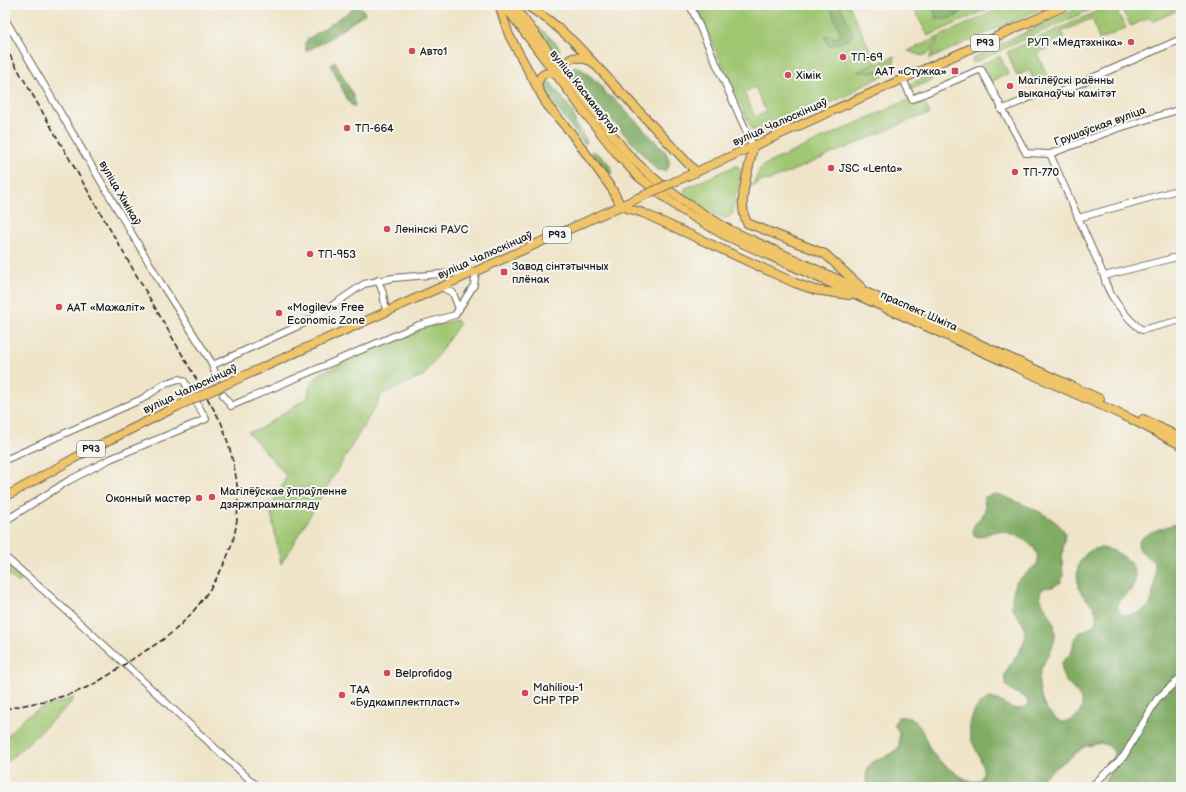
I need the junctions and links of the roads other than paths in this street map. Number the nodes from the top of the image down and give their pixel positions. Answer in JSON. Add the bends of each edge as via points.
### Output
{"nodes":[{"id":1,"x":499,"y":5,"type":"edge"},
{"id":2,"x":504,"y":5,"type":"edge"},
{"id":3,"x":513,"y":5,"type":"edge"},
{"id":4,"x":526,"y":5,"type":"edge"},
{"id":5,"x":690,"y":5,"type":"edge"},
{"id":6,"x":1067,"y":5,"type":"edge"},
{"id":7,"x":5,"y":19,"type":"edge"},
{"id":8,"x":1181,"y":39,"type":"edge"},
{"id":9,"x":591,"y":61,"type":"junction"},
{"id":10,"x":559,"y":73,"type":"junction"},
{"id":11,"x":903,"y":79,"type":"junction"},
{"id":12,"x":537,"y":88,"type":"junction"},
{"id":13,"x":1181,"y":109,"type":"edge"},
{"id":14,"x":1001,"y":110,"type":"junction"},
{"id":15,"x":753,"y":146,"type":"junction"},
{"id":16,"x":1050,"y":154,"type":"junction"},
{"id":17,"x":696,"y":172,"type":"junction"},
{"id":18,"x":656,"y":187,"type":"joint"},
{"id":19,"x":1181,"y":189,"type":"edge"},
{"id":20,"x":622,"y":206,"type":"junction"},
{"id":21,"x":1078,"y":218,"type":"junction"},
{"id":22,"x":1181,"y":256,"type":"edge"},
{"id":23,"x":476,"y":272,"type":"junction"},
{"id":24,"x":1104,"y":276,"type":"junction"},
{"id":25,"x":378,"y":280,"type":"junction"},
{"id":26,"x":441,"y":287,"type":"junction"},
{"id":27,"x":863,"y":294,"type":"junction"},
{"id":28,"x":459,"y":309,"type":"junction"},
{"id":29,"x":386,"y":311,"type":"junction"},
{"id":30,"x":1181,"y":320,"type":"edge"},
{"id":31,"x":213,"y":365,"type":"junction"},
{"id":32,"x":217,"y":378,"type":"dead end"},
{"id":33,"x":223,"y":396,"type":"dead end"},
{"id":34,"x":1181,"y":438,"type":"edge"},
{"id":35,"x":1181,"y":445,"type":"edge"},
{"id":36,"x":5,"y":460,"type":"edge"},
{"id":37,"x":5,"y":497,"type":"edge"},
{"id":38,"x":5,"y":521,"type":"edge"},
{"id":39,"x":5,"y":557,"type":"edge"},
{"id":40,"x":1181,"y":676,"type":"edge"},
{"id":41,"x":258,"y":787,"type":"edge"},
{"id":42,"x":1092,"y":787,"type":"edge"}],
"edges":[{"from":1,"to":12,"type":"main road","via":[[509,35]]},
{"from":2,"to":10,"type":"main road","name":"вуліца Касманаўтаў"},
{"from":3,"to":10,"type":"main road","name":"вуліца Касманаўтаў"},
{"from":4,"to":9,"type":"main road","via":[[550,21]]},
{"from":5,"to":15,"type":"street"},
{"from":6,"to":11,"type":"main road","name":"вуліца Чалюскінцаў","number":"Р93"},
{"from":7,"to":31,"type":"street","name":"вуліца Хімікаў","via":[[161,283]]},
{"from":8,"to":14,"type":"street","via":[[1053,95],[1038,94]]},
{"from":9,"to":10,"type":"main road","via":[[577,57],[570,59]]},
{"from":9,"to":17,"type":"main road"},
{"from":10,"to":12,"type":"main road","via":[[549,72],[539,77]]},
{"from":10,"to":18,"type":"main road","name":"вуліца Касманаўтаў","via":[[618,155]]},
{"from":11,"to":14,"type":"street","via":[[912,99],[981,69]]},
{"from":11,"to":15,"type":"main road","name":"вуліца Чалюскінцаў","number":"Р93"},
{"from":12,"to":20,"type":"main road"},
{"from":13,"to":16,"type":"street","name":"Грушаўская вуліца","via":[[1116,129]]},
{"from":14,"to":16,"type":"street","name":"Грушаўская вуліца","via":[[1026,153]]},
{"from":15,"to":17,"type":"main road","name":"вуліца Чалюскінцаў","number":"Р93"},
{"from":15,"to":27,"type":"main road","via":[[742,201],[747,223],[825,254]]},
{"from":16,"to":21,"type":"street"},
{"from":17,"to":20,"type":"main road","name":"вуліца Чалюскінцаў","number":"Р93","bridge":true},
{"from":18,"to":27,"type":"main road","name":"праспект Шміта","via":[[680,209],[724,235]]},
{"from":19,"to":21,"type":"street"},
{"from":20,"to":23,"type":"main road","name":"вуліца Чалюскінцаў","number":"Р93"},
{"from":20,"to":27,"type":"main road","via":[[643,213],[795,283],[815,290]]},
{"from":21,"to":24,"type":"street"},
{"from":22,"to":24,"type":"street"},
{"from":23,"to":25,"type":"street"},
{"from":23,"to":26,"type":"main road","name":"вуліца Чалюскінцаў","number":"Р93"},
{"from":23,"to":28,"type":"street","via":[[474,285]]},
{"from":24,"to":30,"type":"street","via":[[1105,286],[1132,322],[1142,330]]},
{"from":25,"to":29,"type":"street"},
{"from":25,"to":31,"type":"street","via":[[364,284],[309,321]]},
{"from":26,"to":28,"type":"street","via":[[453,293]]},
{"from":26,"to":29,"type":"main road","name":"вуліца Чалюскінцаў","number":"Р93"},
{"from":27,"to":34,"type":"main road","name":"праспект Шміта"},
{"from":27,"to":35,"type":"main road","name":"праспект Шміта","via":[[1131,419]]},
{"from":28,"to":33,"type":"street","via":[[455,315],[419,325],[231,406]]},
{"from":29,"to":37,"type":"main road","name":"вуліца Чалюскінцаў","number":"Р93","bridge":true,"via":[[178,406],[89,450]]},
{"from":31,"to":32,"type":"street","name":"вуліца Хімікаў"},
{"from":36,"to":38,"type":"street","via":[[97,421],[142,399],[166,383],[179,379],[184,381],[206,419],[110,459],[68,481]]},
{"from":39,"to":41,"type":"street","via":[[85,627]]},
{"from":40,"to":42,"type":"street","via":[[1157,699],[1124,756]]}]}
